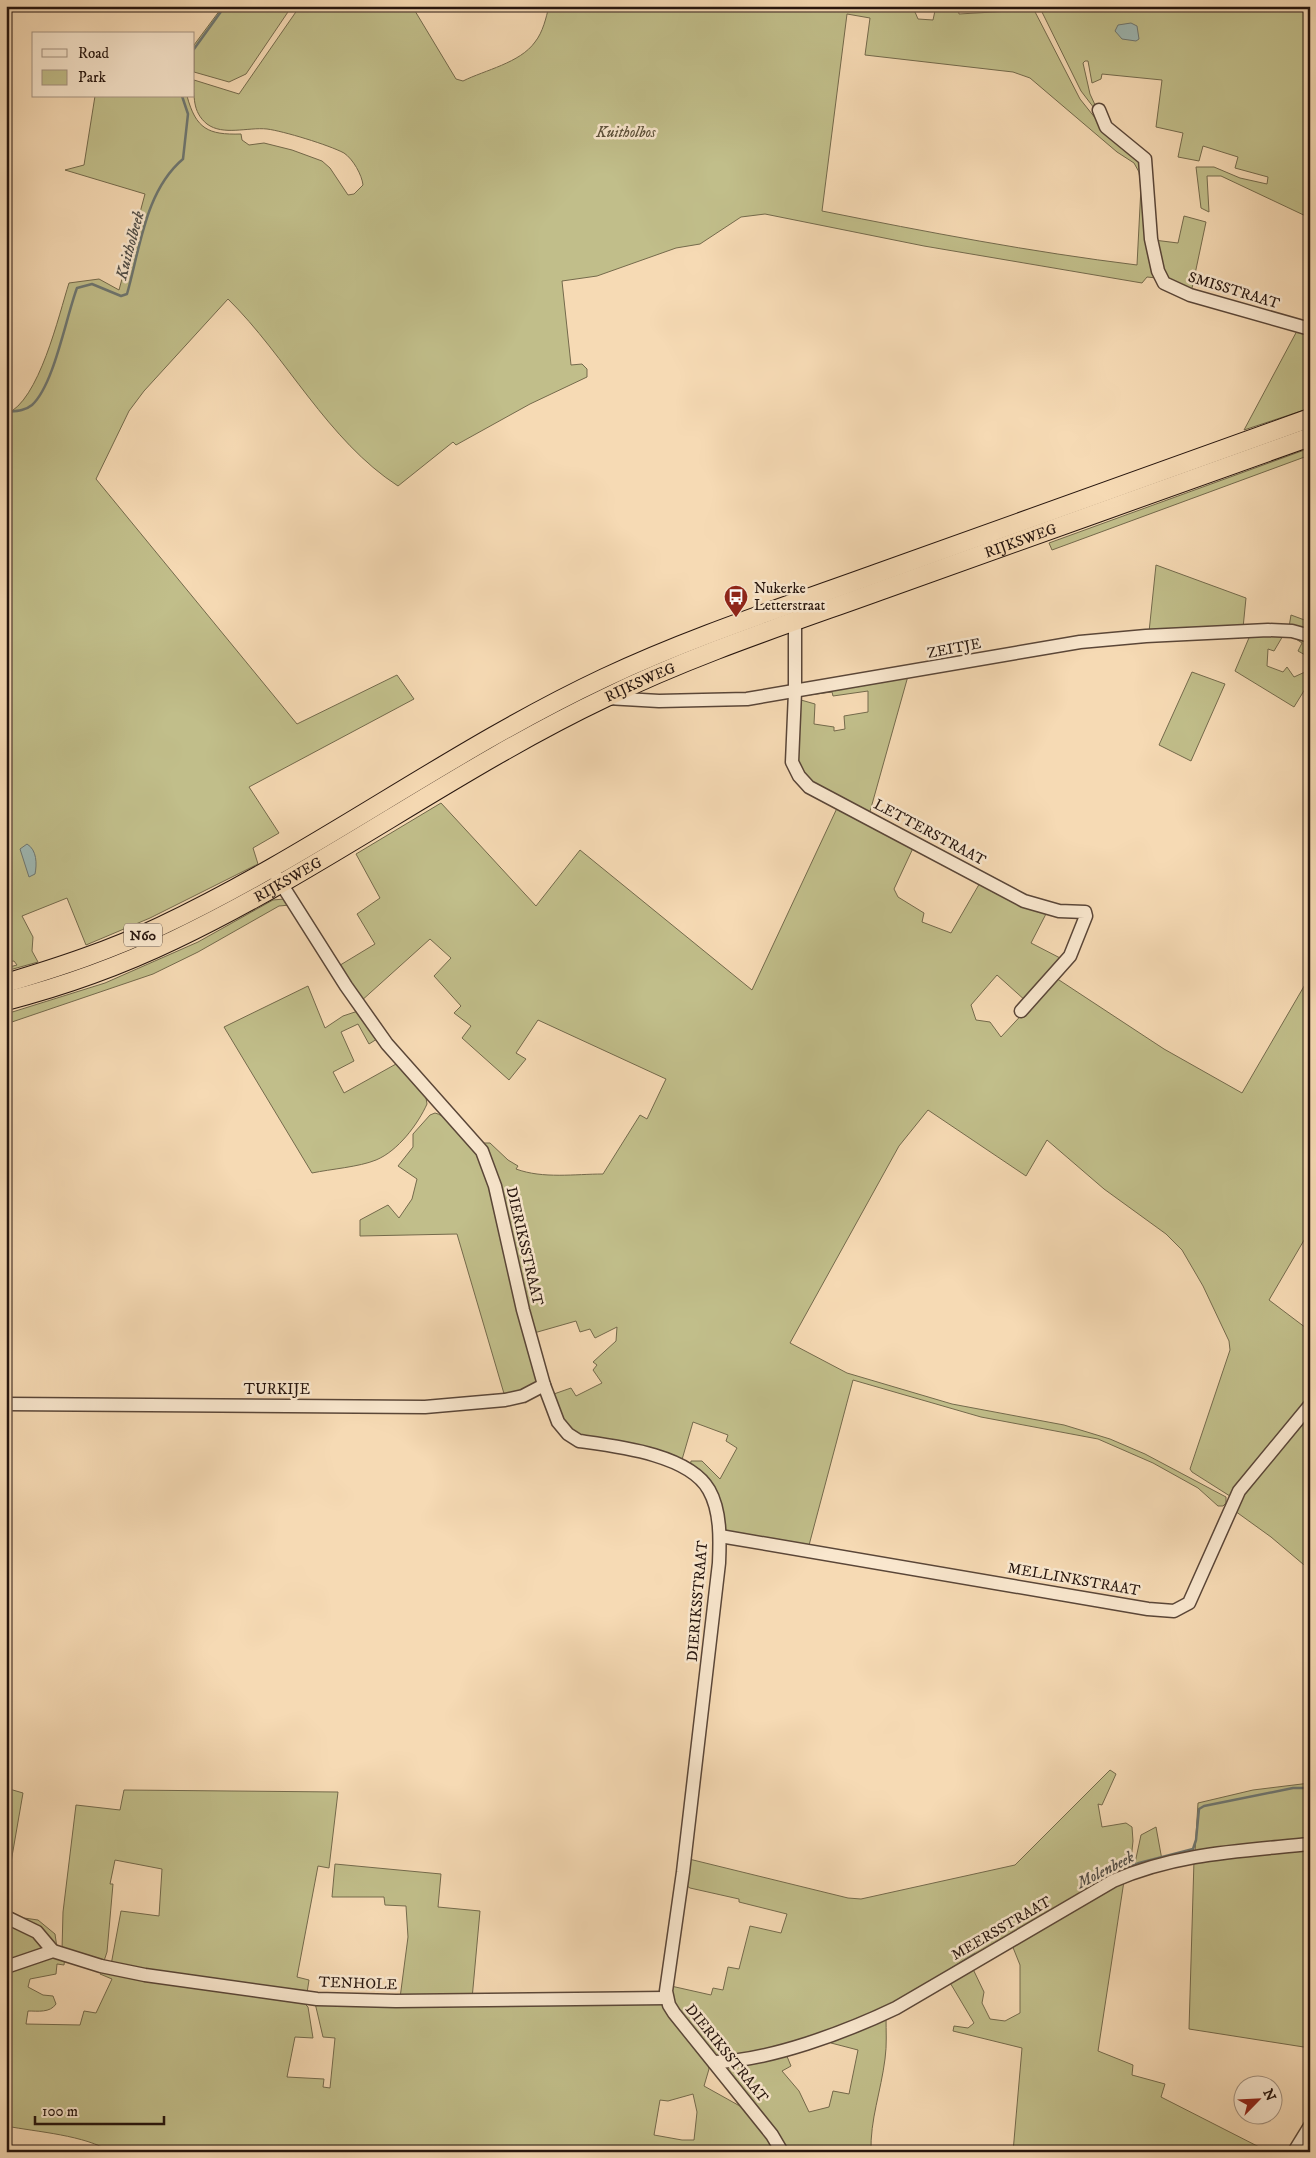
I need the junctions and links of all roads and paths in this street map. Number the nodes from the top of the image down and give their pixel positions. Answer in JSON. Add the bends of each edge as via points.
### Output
{"nodes":[{"id":1,"x":1099,"y":110,"type":"dead end"},
{"id":2,"x":1310,"y":329,"type":"edge"},
{"id":3,"x":1310,"y":418,"type":"edge"},
{"id":4,"x":1310,"y":437,"type":"edge"},
{"id":5,"x":795,"y":622,"type":"junction"},
{"id":6,"x":1310,"y":636,"type":"edge"},
{"id":7,"x":795,"y":692,"type":"junction"},
{"id":8,"x":605,"y":698,"type":"junction"},
{"id":9,"x":271,"y":868,"type":"junction"},
{"id":10,"x":280,"y":884,"type":"junction"},
{"id":11,"x":6,"y":983,"type":"edge"},
{"id":12,"x":6,"y":1001,"type":"edge"},
{"id":13,"x":1021,"y":1011,"type":"dead end"},
{"id":14,"x":544,"y":1385,"type":"junction"},
{"id":15,"x":6,"y":1404,"type":"edge"},
{"id":16,"x":1310,"y":1405,"type":"edge"},
{"id":17,"x":720,"y":1536,"type":"junction"},
{"id":18,"x":1310,"y":1844,"type":"edge"},
{"id":19,"x":6,"y":1917,"type":"edge"},
{"id":20,"x":53,"y":1951,"type":"junction"},
{"id":21,"x":6,"y":1967,"type":"edge"},
{"id":22,"x":667,"y":1998,"type":"junction"},
{"id":23,"x":714,"y":2062,"type":"junction"},
{"id":24,"x":1310,"y":2126,"type":"edge"},
{"id":25,"x":782,"y":2152,"type":"edge"},
{"id":26,"x":1294,"y":2152,"type":"edge"}],
"edges":[{"from":1,"to":2,"type":"street","name":"SMISSTRAAT","via":[[1106,127],[1145,159],[1151,239],[1164,283],[1190,295]]},
{"from":3,"to":9,"type":"highway","name":"RIJKSWEG","number":"N60","via":[[638,663],[518,724]]},
{"from":4,"to":5,"type":"highway","name":"RIJKSWEG","number":"N60"},
{"from":5,"to":7,"type":"street","name":"LETTERSTRAAT"},
{"from":5,"to":8,"type":"highway","name":"RIJKSWEG","number":"N60","via":[[690,660]]},
{"from":6,"to":7,"type":"street","name":"ZEITJE","via":[[1268,630],[1080,642]]},
{"from":7,"to":8,"type":"street","name":"ZEITJE","via":[[747,699],[659,701]]},
{"from":7,"to":13,"type":"street","name":"LETTERSTRAAT","via":[[792,762],[809,786],[1024,901],[1058,911],[1085,912],[1070,956]]},
{"from":8,"to":10,"type":"highway","name":"RIJKSWEG","number":"N60","via":[[490,759]]},
{"from":9,"to":10,"type":"street","name":"DIERIKSSTRAAT"},
{"from":9,"to":11,"type":"highway","name":"RIJKSWEG","number":"N60","via":[[145,934]]},
{"from":10,"to":12,"type":"highway","name":"RIJKSWEG","number":"N60","via":[[141,955],[76,980]]},
{"from":10,"to":14,"type":"street","name":"DIERIKSSTRAAT","via":[[387,1044],[482,1151],[494,1186]]},
{"from":14,"to":15,"type":"street","name":"TURKIJE","via":[[523,1396],[506,1400],[425,1407]]},
{"from":14,"to":17,"type":"street","name":"DIERIKSSTRAAT","via":[[558,1422],[573,1438],[649,1453],[701,1480],[710,1492]]},
{"from":16,"to":17,"type":"street","name":"MELLINKSTRAAT","via":[[1239,1491],[1189,1603],[1174,1611]]},
{"from":17,"to":22,"type":"street","name":"DIERIKSSTRAAT","via":[[704,1700]]},
{"from":18,"to":23,"type":"street","name":"MEERSSTRAAT","via":[[1198,1855],[1146,1868],[1113,1882],[896,2008],[799,2046]]},
{"from":19,"to":20,"type":"street","via":[[37,1932]]},
{"from":20,"to":21,"type":"street"},
{"from":20,"to":22,"type":"street","name":"TENHOLE","via":[[101,1966],[145,1974],[317,1999]]},
{"from":22,"to":23,"type":"street","name":"DIERIKSSTRAAT","via":[[674,2013]]},
{"from":23,"to":25,"type":"street","name":"DIERIKSSTRAAT"},
{"from":24,"to":26,"type":"street"}]}
